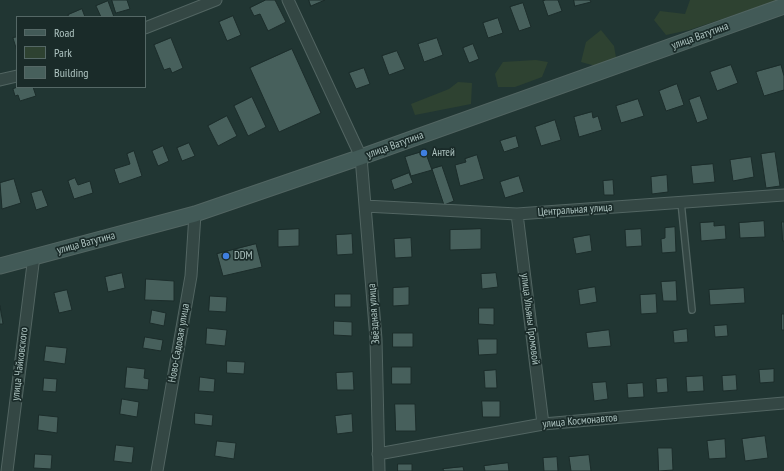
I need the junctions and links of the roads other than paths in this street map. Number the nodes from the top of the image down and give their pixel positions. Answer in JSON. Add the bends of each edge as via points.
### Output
{"nodes":[{"id":1,"x":216,"y":0,"type":"edge"},
{"id":2,"x":288,"y":0,"type":"edge"},
{"id":3,"x":784,"y":6,"type":"edge"},
{"id":4,"x":146,"y":28,"type":"edge"},
{"id":5,"x":16,"y":76,"type":"edge"},
{"id":6,"x":0,"y":80,"type":"edge"},
{"id":7,"x":361,"y":157,"type":"junction"},
{"id":8,"x":784,"y":194,"type":"edge"},
{"id":9,"x":681,"y":202,"type":"junction"},
{"id":10,"x":365,"y":206,"type":"junction"},
{"id":11,"x":196,"y":214,"type":"junction"},
{"id":12,"x":517,"y":214,"type":"junction"},
{"id":13,"x":34,"y":256,"type":"junction"},
{"id":14,"x":0,"y":266,"type":"edge"},
{"id":15,"x":692,"y":310,"type":"dead end"},
{"id":16,"x":784,"y":403,"type":"edge"},
{"id":17,"x":543,"y":424,"type":"junction"},
{"id":18,"x":378,"y":454,"type":"junction"},
{"id":19,"x":7,"y":471,"type":"edge"},
{"id":20,"x":157,"y":471,"type":"edge"},
{"id":21,"x":379,"y":471,"type":"edge"}],
"edges":[{"from":1,"to":4,"type":"street"},
{"from":2,"to":7,"type":"street"},
{"from":3,"to":7,"type":"main road","name":"улица Ватутина"},
{"from":5,"to":6,"type":"street"},
{"from":7,"to":10,"type":"street","name":"Звёздная улица"},
{"from":7,"to":11,"type":"main road","name":"улица Ватутина"},
{"from":8,"to":9,"type":"street","name":"Центральная улица"},
{"from":9,"to":12,"type":"street","name":"Центральная улица"},
{"from":9,"to":15,"type":"lane"},
{"from":10,"to":12,"type":"street","name":"Центральная улица"},
{"from":10,"to":18,"type":"street","name":"Звёздная улица","via":[[376,339]]},
{"from":11,"to":13,"type":"main road","name":"улица Ватутина"},
{"from":11,"to":20,"type":"street","name":"Ново-Садовая улица","via":[[191,276]]},
{"from":12,"to":17,"type":"street","name":"улица Ульяны Громовой"},
{"from":13,"to":14,"type":"main road","name":"улица Ватутина"},
{"from":13,"to":19,"type":"street","name":"улица Чайковского"},
{"from":16,"to":17,"type":"street","name":"улица Космонавтов"},
{"from":17,"to":18,"type":"street","name":"улица Космонавтов"},
{"from":18,"to":21,"type":"street","name":"Звёздная улица"}]}
